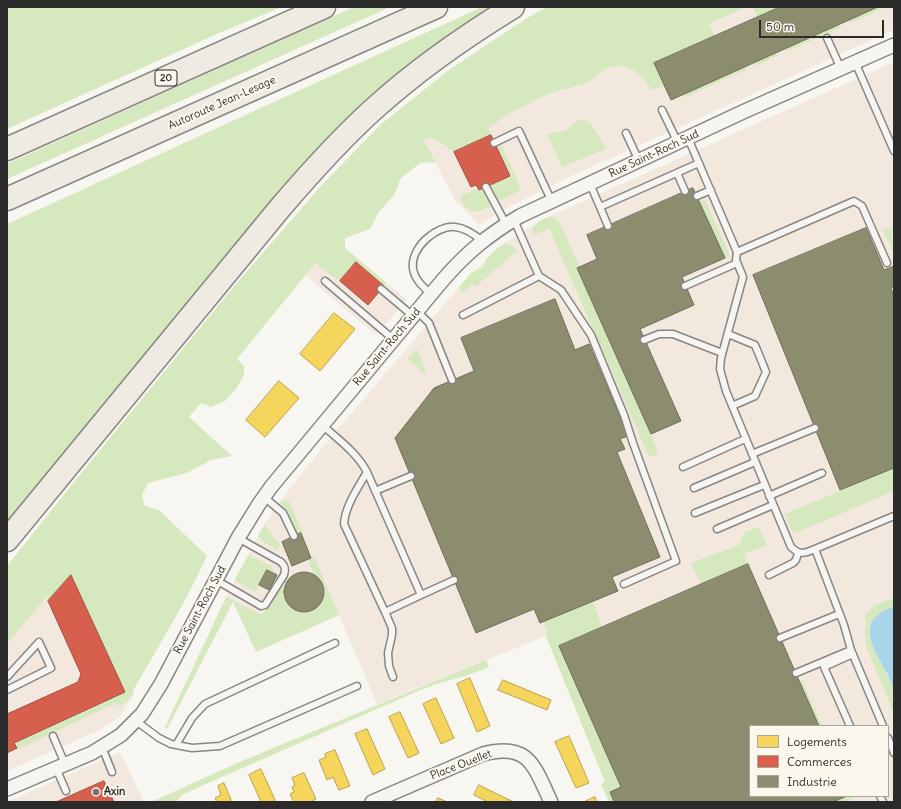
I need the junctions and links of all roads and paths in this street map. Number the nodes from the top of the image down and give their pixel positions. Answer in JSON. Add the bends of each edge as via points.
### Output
{"nodes":[{"id":1,"x":324,"y":7,"type":"edge"},
{"id":2,"x":436,"y":7,"type":"edge"},
{"id":3,"x":513,"y":7,"type":"edge"},
{"id":4,"x":827,"y":38,"type":"dead end"},
{"id":5,"x":894,"y":45,"type":"edge"},
{"id":6,"x":855,"y":62,"type":"junction"},
{"id":7,"x":841,"y":68,"type":"junction"},
{"id":8,"x":662,"y":110,"type":"dead end"},
{"id":9,"x":626,"y":133,"type":"dead end"},
{"id":10,"x":683,"y":140,"type":"junction"},
{"id":11,"x":494,"y":143,"type":"dead end"},
{"id":12,"x":7,"y":149,"type":"edge"},
{"id":13,"x":894,"y":151,"type":"edge"},
{"id":14,"x":639,"y":161,"type":"junction"},
{"id":15,"x":699,"y":163,"type":"junction"},
{"id":16,"x":677,"y":173,"type":"junction"},
{"id":17,"x":590,"y":184,"type":"junction"},
{"id":18,"x":486,"y":187,"type":"dead end"},
{"id":19,"x":711,"y":190,"type":"junction"},
{"id":20,"x":686,"y":191,"type":"dead end"},
{"id":21,"x":697,"y":196,"type":"dead end"},
{"id":22,"x":7,"y":199,"type":"edge"},
{"id":23,"x":552,"y":202,"type":"junction"},
{"id":24,"x":600,"y":208,"type":"junction"},
{"id":25,"x":510,"y":222,"type":"junction"},
{"id":26,"x":608,"y":226,"type":"dead end"},
{"id":27,"x":483,"y":241,"type":"junction"},
{"id":28,"x":737,"y":252,"type":"junction"},
{"id":29,"x":737,"y":263,"type":"junction"},
{"id":30,"x":887,"y":263,"type":"dead end"},
{"id":31,"x":539,"y":276,"type":"junction"},
{"id":32,"x":325,"y":280,"type":"dead end"},
{"id":33,"x":685,"y":286,"type":"dead end"},
{"id":34,"x":381,"y":289,"type":"dead end"},
{"id":35,"x":430,"y":294,"type":"junction"},
{"id":36,"x":415,"y":313,"type":"junction"},
{"id":37,"x":463,"y":315,"type":"dead end"},
{"id":38,"x":728,"y":334,"type":"junction"},
{"id":39,"x":393,"y":339,"type":"junction"},
{"id":40,"x":644,"y":340,"type":"dead end"},
{"id":41,"x":722,"y":353,"type":"junction"},
{"id":42,"x":452,"y":380,"type":"dead end"},
{"id":43,"x":732,"y":406,"type":"junction"},
{"id":44,"x":322,"y":425,"type":"junction"},
{"id":45,"x":815,"y":428,"type":"dead end"},
{"id":46,"x":745,"y":439,"type":"junction"},
{"id":47,"x":752,"y":454,"type":"junction"},
{"id":48,"x":755,"y":462,"type":"junction"},
{"id":49,"x":683,"y":467,"type":"dead end"},
{"id":50,"x":367,"y":472,"type":"junction"},
{"id":51,"x":822,"y":473,"type":"dead end"},
{"id":52,"x":411,"y":476,"type":"dead end"},
{"id":53,"x":764,"y":485,"type":"junction"},
{"id":54,"x":694,"y":488,"type":"dead end"},
{"id":55,"x":375,"y":491,"type":"junction"},
{"id":56,"x":769,"y":496,"type":"junction"},
{"id":57,"x":264,"y":497,"type":"junction"},
{"id":58,"x":773,"y":505,"type":"junction"},
{"id":59,"x":695,"y":513,"type":"dead end"},
{"id":60,"x":894,"y":516,"type":"edge"},
{"id":61,"x":717,"y":529,"type":"dead end"},
{"id":62,"x":294,"y":536,"type":"dead end"},
{"id":63,"x":238,"y":538,"type":"junction"},
{"id":64,"x":7,"y":540,"type":"edge"},
{"id":65,"x":815,"y":549,"type":"junction"},
{"id":66,"x":798,"y":553,"type":"junction"},
{"id":67,"x":769,"y":575,"type":"dead end"},
{"id":68,"x":216,"y":580,"type":"junction"},
{"id":69,"x":454,"y":580,"type":"dead end"},
{"id":70,"x":624,"y":584,"type":"dead end"},
{"id":71,"x":421,"y":595,"type":"junction"},
{"id":72,"x":385,"y":612,"type":"junction"},
{"id":73,"x":840,"y":614,"type":"junction"},
{"id":74,"x":780,"y":638,"type":"dead end"},
{"id":75,"x":334,"y":643,"type":"dead end"},
{"id":76,"x":852,"y":652,"type":"junction"},
{"id":77,"x":796,"y":673,"type":"dead end"},
{"id":78,"x":393,"y":676,"type":"dead end"},
{"id":79,"x":7,"y":677,"type":"edge"},
{"id":80,"x":357,"y":686,"type":"dead end"},
{"id":81,"x":7,"y":690,"type":"edge"},
{"id":82,"x":136,"y":721,"type":"junction"},
{"id":83,"x":850,"y":725,"type":"edge"},
{"id":84,"x":883,"y":725,"type":"edge"},
{"id":85,"x":53,"y":736,"type":"dead end"},
{"id":86,"x":889,"y":740,"type":"edge"},
{"id":87,"x":176,"y":745,"type":"junction"},
{"id":88,"x":102,"y":747,"type":"junction"},
{"id":89,"x":894,"y":753,"type":"edge"},
{"id":90,"x":60,"y":766,"type":"junction"},
{"id":91,"x":112,"y":772,"type":"dead end"},
{"id":92,"x":7,"y":789,"type":"edge"},
{"id":93,"x":66,"y":791,"type":"dead end"},
{"id":94,"x":372,"y":802,"type":"edge"},
{"id":95,"x":551,"y":802,"type":"edge"}],
"edges":[{"from":1,"to":12,"type":"highway","number":"20"},
{"from":2,"to":22,"type":"highway","name":"Autoroute Jean-Lesage"},
{"from":3,"to":64,"type":"highway","via":[[474,31],[418,72],[374,108],[325,157],[280,208]]},
{"from":4,"to":7,"type":"lane"},
{"from":5,"to":6,"type":"street","name":"Rue Saint-Roch Sud"},
{"from":6,"to":7,"type":"street","name":"Rue Saint-Roch Sud"},
{"from":6,"to":13,"type":"lane"},
{"from":7,"to":10,"type":"street","name":"Rue Saint-Roch Sud"},
{"from":8,"to":10,"type":"lane"},
{"from":9,"to":14,"type":"lane"},
{"from":10,"to":14,"type":"street","name":"Rue Saint-Roch Sud"},
{"from":10,"to":15,"type":"lane"},
{"from":11,"to":23,"type":"lane","via":[[519,131]]},
{"from":14,"to":17,"type":"street","name":"Rue Saint-Roch Sud"},
{"from":15,"to":16,"type":"lane"},
{"from":15,"to":19,"type":"lane"},
{"from":16,"to":20,"type":"lane"},
{"from":16,"to":24,"type":"lane"},
{"from":17,"to":23,"type":"street","name":"Rue Saint-Roch Sud"},
{"from":17,"to":24,"type":"lane"},
{"from":18,"to":25,"type":"lane"},
{"from":19,"to":21,"type":"lane"},
{"from":19,"to":28,"type":"lane"},
{"from":23,"to":25,"type":"street","name":"Rue Saint-Roch Sud"},
{"from":24,"to":26,"type":"lane"},
{"from":25,"to":27,"type":"street","name":"Rue Saint-Roch Sud"},
{"from":25,"to":31,"type":"lane"},
{"from":27,"to":35,"type":"street","name":"Rue Saint-Roch Sud","via":[[455,266]]},
{"from":27,"to":35,"type":"lane","via":[[470,232],[454,227],[443,228],[426,240],[416,253],[413,268],[416,278]]},
{"from":28,"to":29,"type":"lane"},
{"from":28,"to":30,"type":"lane","via":[[854,201],[862,206]]},
{"from":29,"to":33,"type":"lane"},
{"from":29,"to":38,"type":"lane","via":[[743,277]]},
{"from":31,"to":37,"type":"lane"},
{"from":31,"to":70,"type":"lane","via":[[561,290],[591,335],[624,416],[676,561]]},
{"from":32,"to":39,"type":"lane"},
{"from":34,"to":36,"type":"lane"},
{"from":35,"to":36,"type":"street","name":"Rue Saint-Roch Sud"},
{"from":36,"to":39,"type":"street","name":"Rue Saint-Roch Sud"},
{"from":36,"to":42,"type":"lane","via":[[429,323]]},
{"from":38,"to":41,"type":"lane"},
{"from":38,"to":43,"type":"lane","via":[[755,345],[766,372],[755,396]]},
{"from":39,"to":44,"type":"street","name":"Rue Saint-Roch Sud"},
{"from":40,"to":41,"type":"lane","via":[[659,334],[673,334]]},
{"from":41,"to":43,"type":"lane","via":[[720,369]]},
{"from":43,"to":46,"type":"lane"},
{"from":44,"to":50,"type":"lane","via":[[357,457]]},
{"from":44,"to":57,"type":"street","name":"Rue Saint-Roch Sud"},
{"from":45,"to":47,"type":"lane"},
{"from":46,"to":47,"type":"lane"},
{"from":46,"to":49,"type":"lane"},
{"from":47,"to":48,"type":"lane"},
{"from":48,"to":53,"type":"lane"},
{"from":48,"to":54,"type":"lane"},
{"from":50,"to":55,"type":"lane"},
{"from":50,"to":72,"type":"lane","via":[[350,504],[344,524]]},
{"from":51,"to":56,"type":"lane"},
{"from":52,"to":55,"type":"lane"},
{"from":53,"to":56,"type":"lane"},
{"from":53,"to":59,"type":"lane"},
{"from":55,"to":71,"type":"lane"},
{"from":56,"to":58,"type":"lane"},
{"from":57,"to":62,"type":"lane","via":[[283,513]]},
{"from":57,"to":63,"type":"street","name":"Rue Saint-Roch Sud"},
{"from":58,"to":61,"type":"lane"},
{"from":58,"to":66,"type":"lane","via":[[791,547]]},
{"from":60,"to":65,"type":"lane"},
{"from":63,"to":68,"type":"street","name":"Rue Saint-Roch Sud"},
{"from":63,"to":68,"type":"lane","via":[[281,562],[285,569],[284,575],[265,605],[261,606]]},
{"from":65,"to":66,"type":"lane"},
{"from":65,"to":73,"type":"lane"},
{"from":66,"to":67,"type":"lane","via":[[793,563]]},
{"from":68,"to":82,"type":"street","name":"Rue Saint-Roch Sud","via":[[161,684]]},
{"from":69,"to":71,"type":"lane"},
{"from":71,"to":72,"type":"lane"},
{"from":72,"to":78,"type":"lane","via":[[392,628],[388,653]]},
{"from":73,"to":74,"type":"lane"},
{"from":73,"to":76,"type":"lane"},
{"from":75,"to":87,"type":"lane","via":[[205,704],[192,718]]},
{"from":76,"to":77,"type":"lane"},
{"from":76,"to":83,"type":"lane","via":[[824,667]]},
{"from":76,"to":84,"type":"lane"},
{"from":79,"to":81,"type":"lane","via":[[39,642],[51,668]]},
{"from":80,"to":87,"type":"lane","via":[[220,746],[192,748]]},
{"from":82,"to":87,"type":"lane","via":[[164,742]]},
{"from":82,"to":88,"type":"street","name":"Rue Saint-Roch Sud","via":[[121,735]]},
{"from":85,"to":90,"type":"lane"},
{"from":86,"to":89,"type":"lane"},
{"from":88,"to":90,"type":"street","name":"Rue Saint-Roch Sud"},
{"from":88,"to":91,"type":"lane"},
{"from":90,"to":92,"type":"street","name":"Rue Saint-Roch Sud"},
{"from":90,"to":93,"type":"lane"},
{"from":94,"to":95,"type":"street","name":"Place Ouellet","via":[[483,754],[502,750],[526,758],[534,767]]}]}
